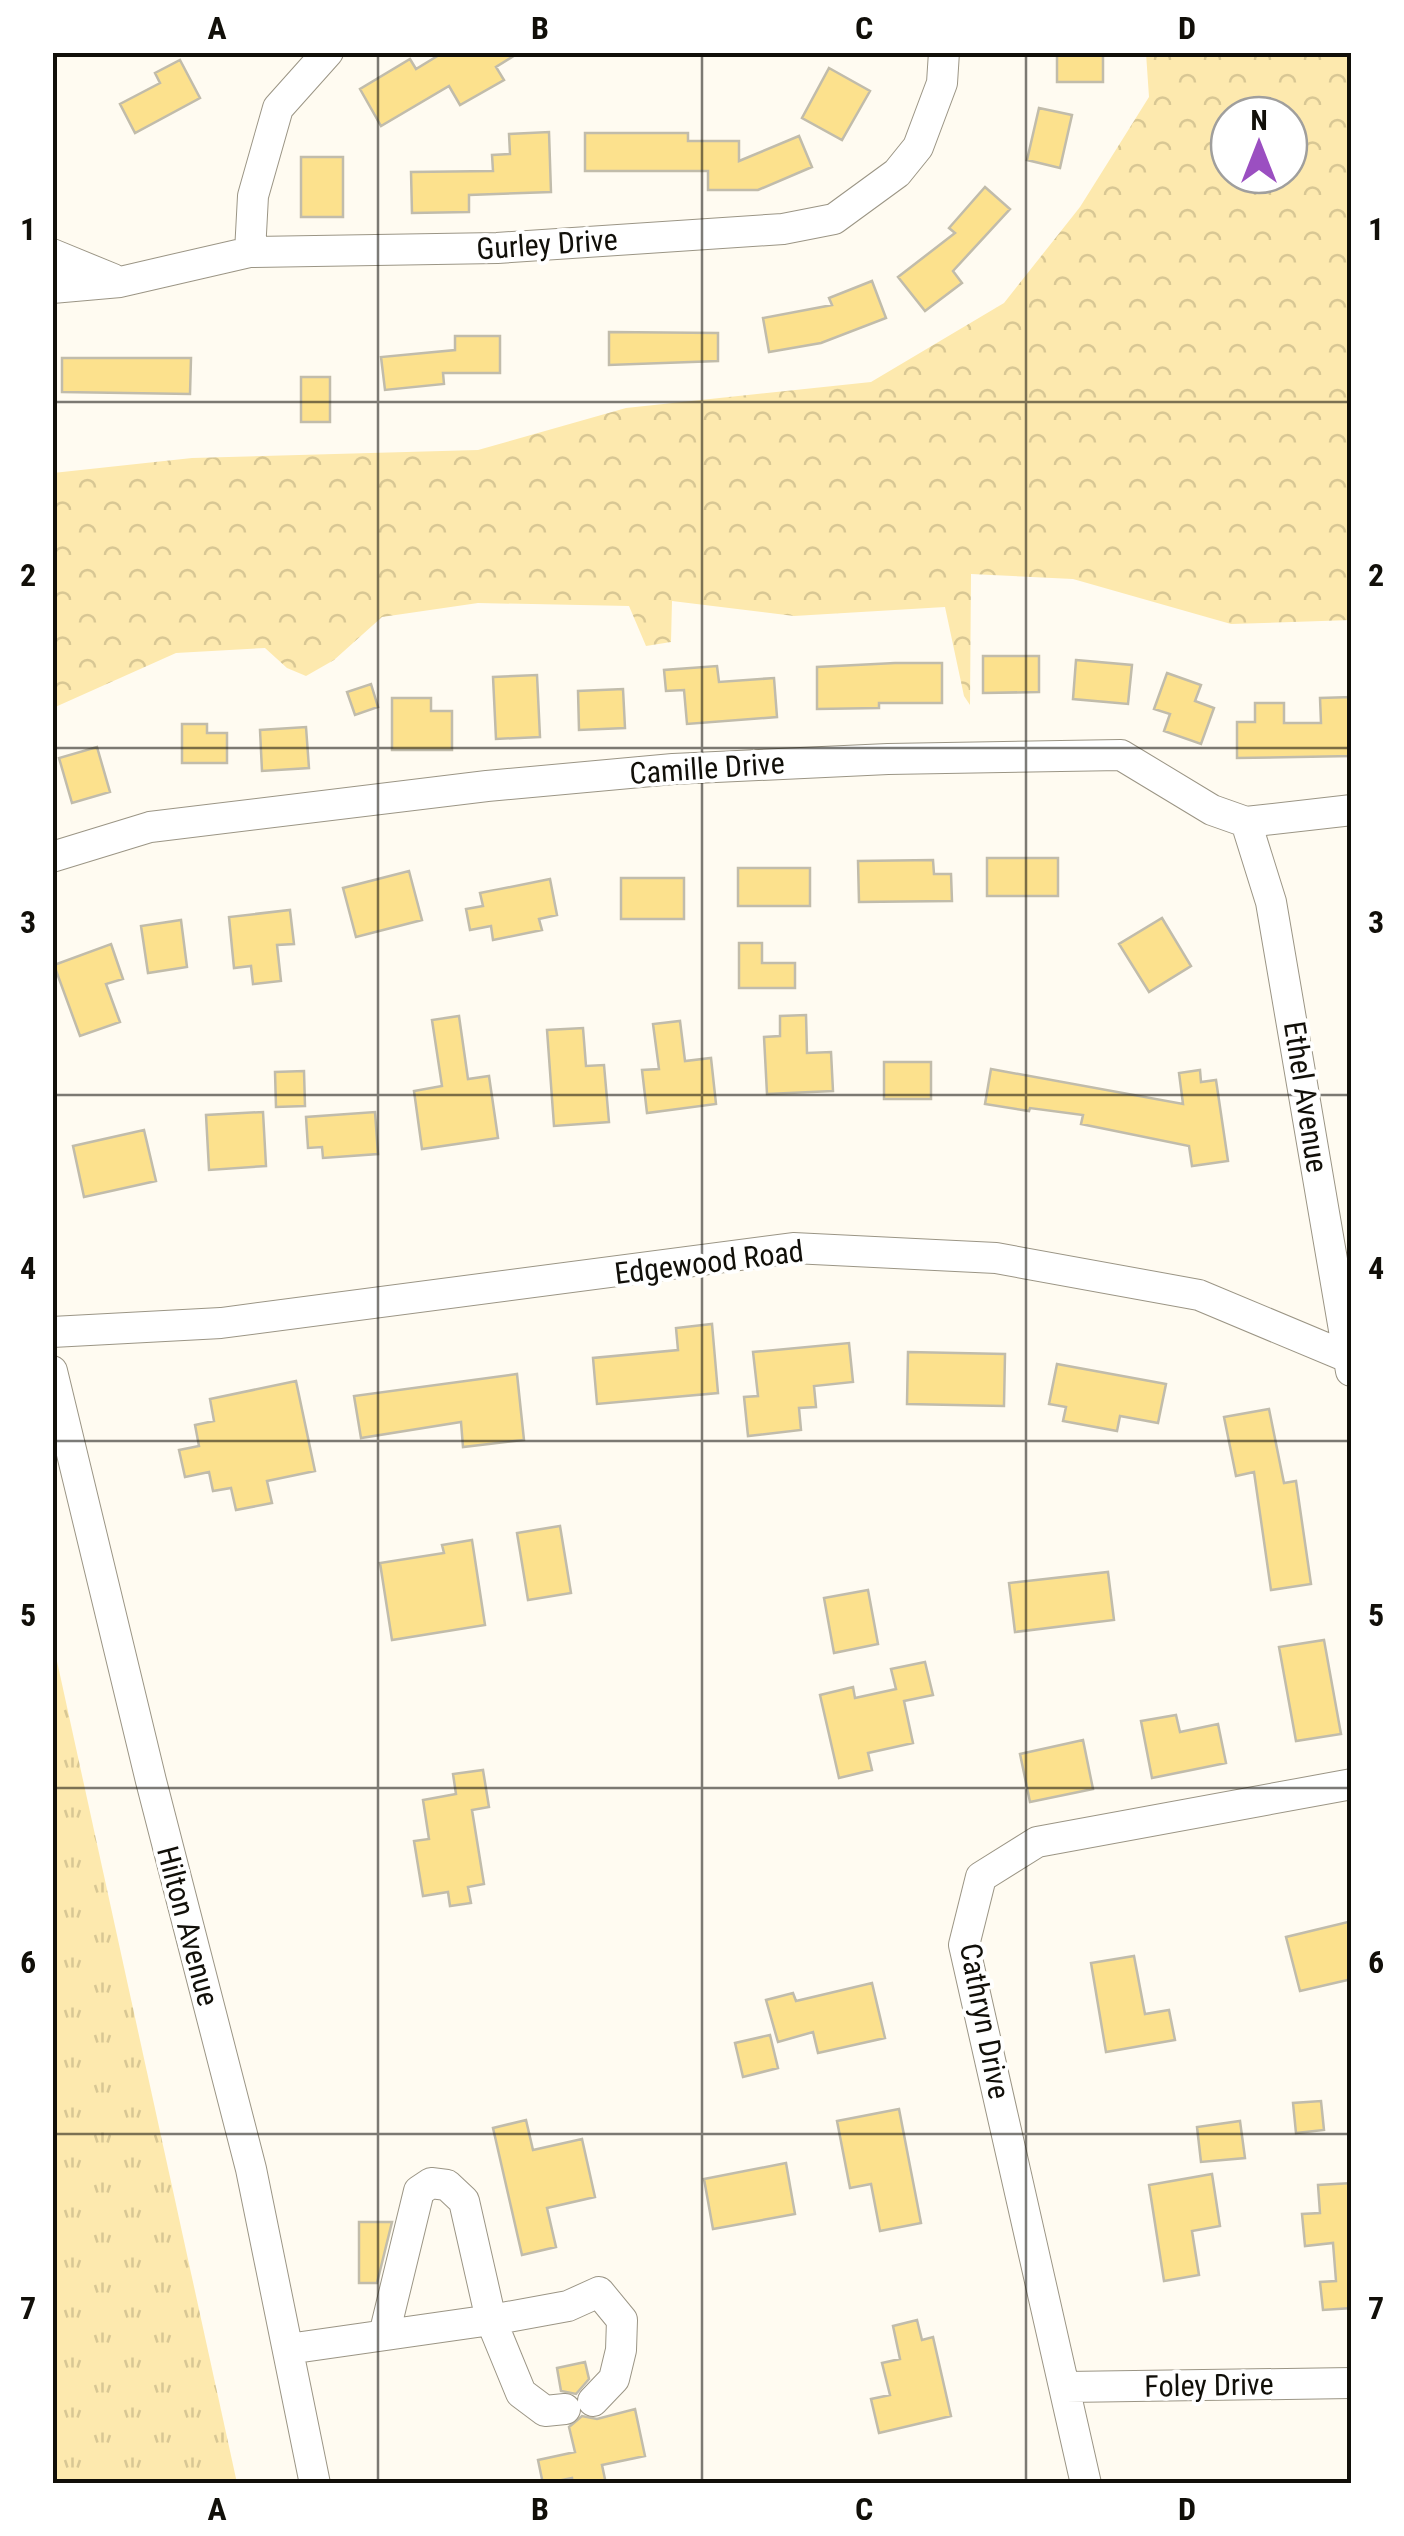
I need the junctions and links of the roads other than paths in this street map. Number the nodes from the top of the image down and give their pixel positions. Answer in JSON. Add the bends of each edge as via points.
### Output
{"nodes":[{"id":1,"x":328,"y":52,"type":"edge"},
{"id":2,"x":944,"y":52,"type":"edge"},
{"id":3,"x":250,"y":252,"type":"junction"},
{"id":4,"x":52,"y":254,"type":"edge"},
{"id":5,"x":120,"y":282,"type":"junction"},
{"id":6,"x":52,"y":288,"type":"edge"},
{"id":7,"x":1352,"y":810,"type":"edge"},
{"id":8,"x":1246,"y":822,"type":"junction"},
{"id":9,"x":52,"y":857,"type":"edge"},
{"id":10,"x":52,"y":1332,"type":"edge"},
{"id":11,"x":1350,"y":1363,"type":"edge"},
{"id":12,"x":52,"y":1371,"type":"edge"},
{"id":13,"x":1352,"y":1784,"type":"edge"},
{"id":14,"x":492,"y":2320,"type":"junction"},
{"id":15,"x":384,"y":2335,"type":"junction"},
{"id":16,"x":288,"y":2349,"type":"junction"},
{"id":17,"x":1352,"y":2383,"type":"edge"},
{"id":18,"x":1066,"y":2388,"type":"junction"},
{"id":19,"x":314,"y":2484,"type":"edge"},
{"id":20,"x":1086,"y":2484,"type":"edge"}],
"edges":[{"from":1,"to":3,"type":"street","via":[[278,108],[253,196]]},
{"from":2,"to":3,"type":"street","name":"Gurley Drive","via":[[942,84],[918,147],[897,174],[834,220],[498,248]]},
{"from":3,"to":5,"type":"street","name":"Gurley Drive"},
{"from":4,"to":5,"type":"street"},
{"from":5,"to":6,"type":"street","name":"Gurley Drive"},
{"from":7,"to":8,"type":"street","name":"Camille Drive"},
{"from":8,"to":9,"type":"street","name":"Camille Drive","via":[[1212,810],[1121,755],[888,758],[487,786],[150,827]]},
{"from":8,"to":11,"type":"street","name":"Ethel Avenue","via":[[1275,921]]},
{"from":10,"to":11,"type":"street","name":"Edgewood Road","via":[[221,1323],[792,1248],[996,1258],[1199,1294]]},
{"from":12,"to":16,"type":"street","name":"Hilton Avenue","via":[[251,2169]]},
{"from":13,"to":18,"type":"street","name":"Cathryn Drive","via":[[1037,1842],[981,1877],[964,1945]]},
{"from":14,"to":14,"type":"street","via":[[521,2393],[545,2411],[579,2405],[614,2379],[622,2320],[599,2292],[568,2306]]},
{"from":14,"to":15,"type":"street"},
{"from":14,"to":15,"type":"street","via":[[464,2201],[448,2185],[431,2183],[419,2191]]},
{"from":15,"to":16,"type":"street"},
{"from":16,"to":19,"type":"street","name":"Hilton Avenue"},
{"from":17,"to":18,"type":"street","name":"Foley Drive"},
{"from":18,"to":20,"type":"street","name":"Cathryn Drive"}]}
